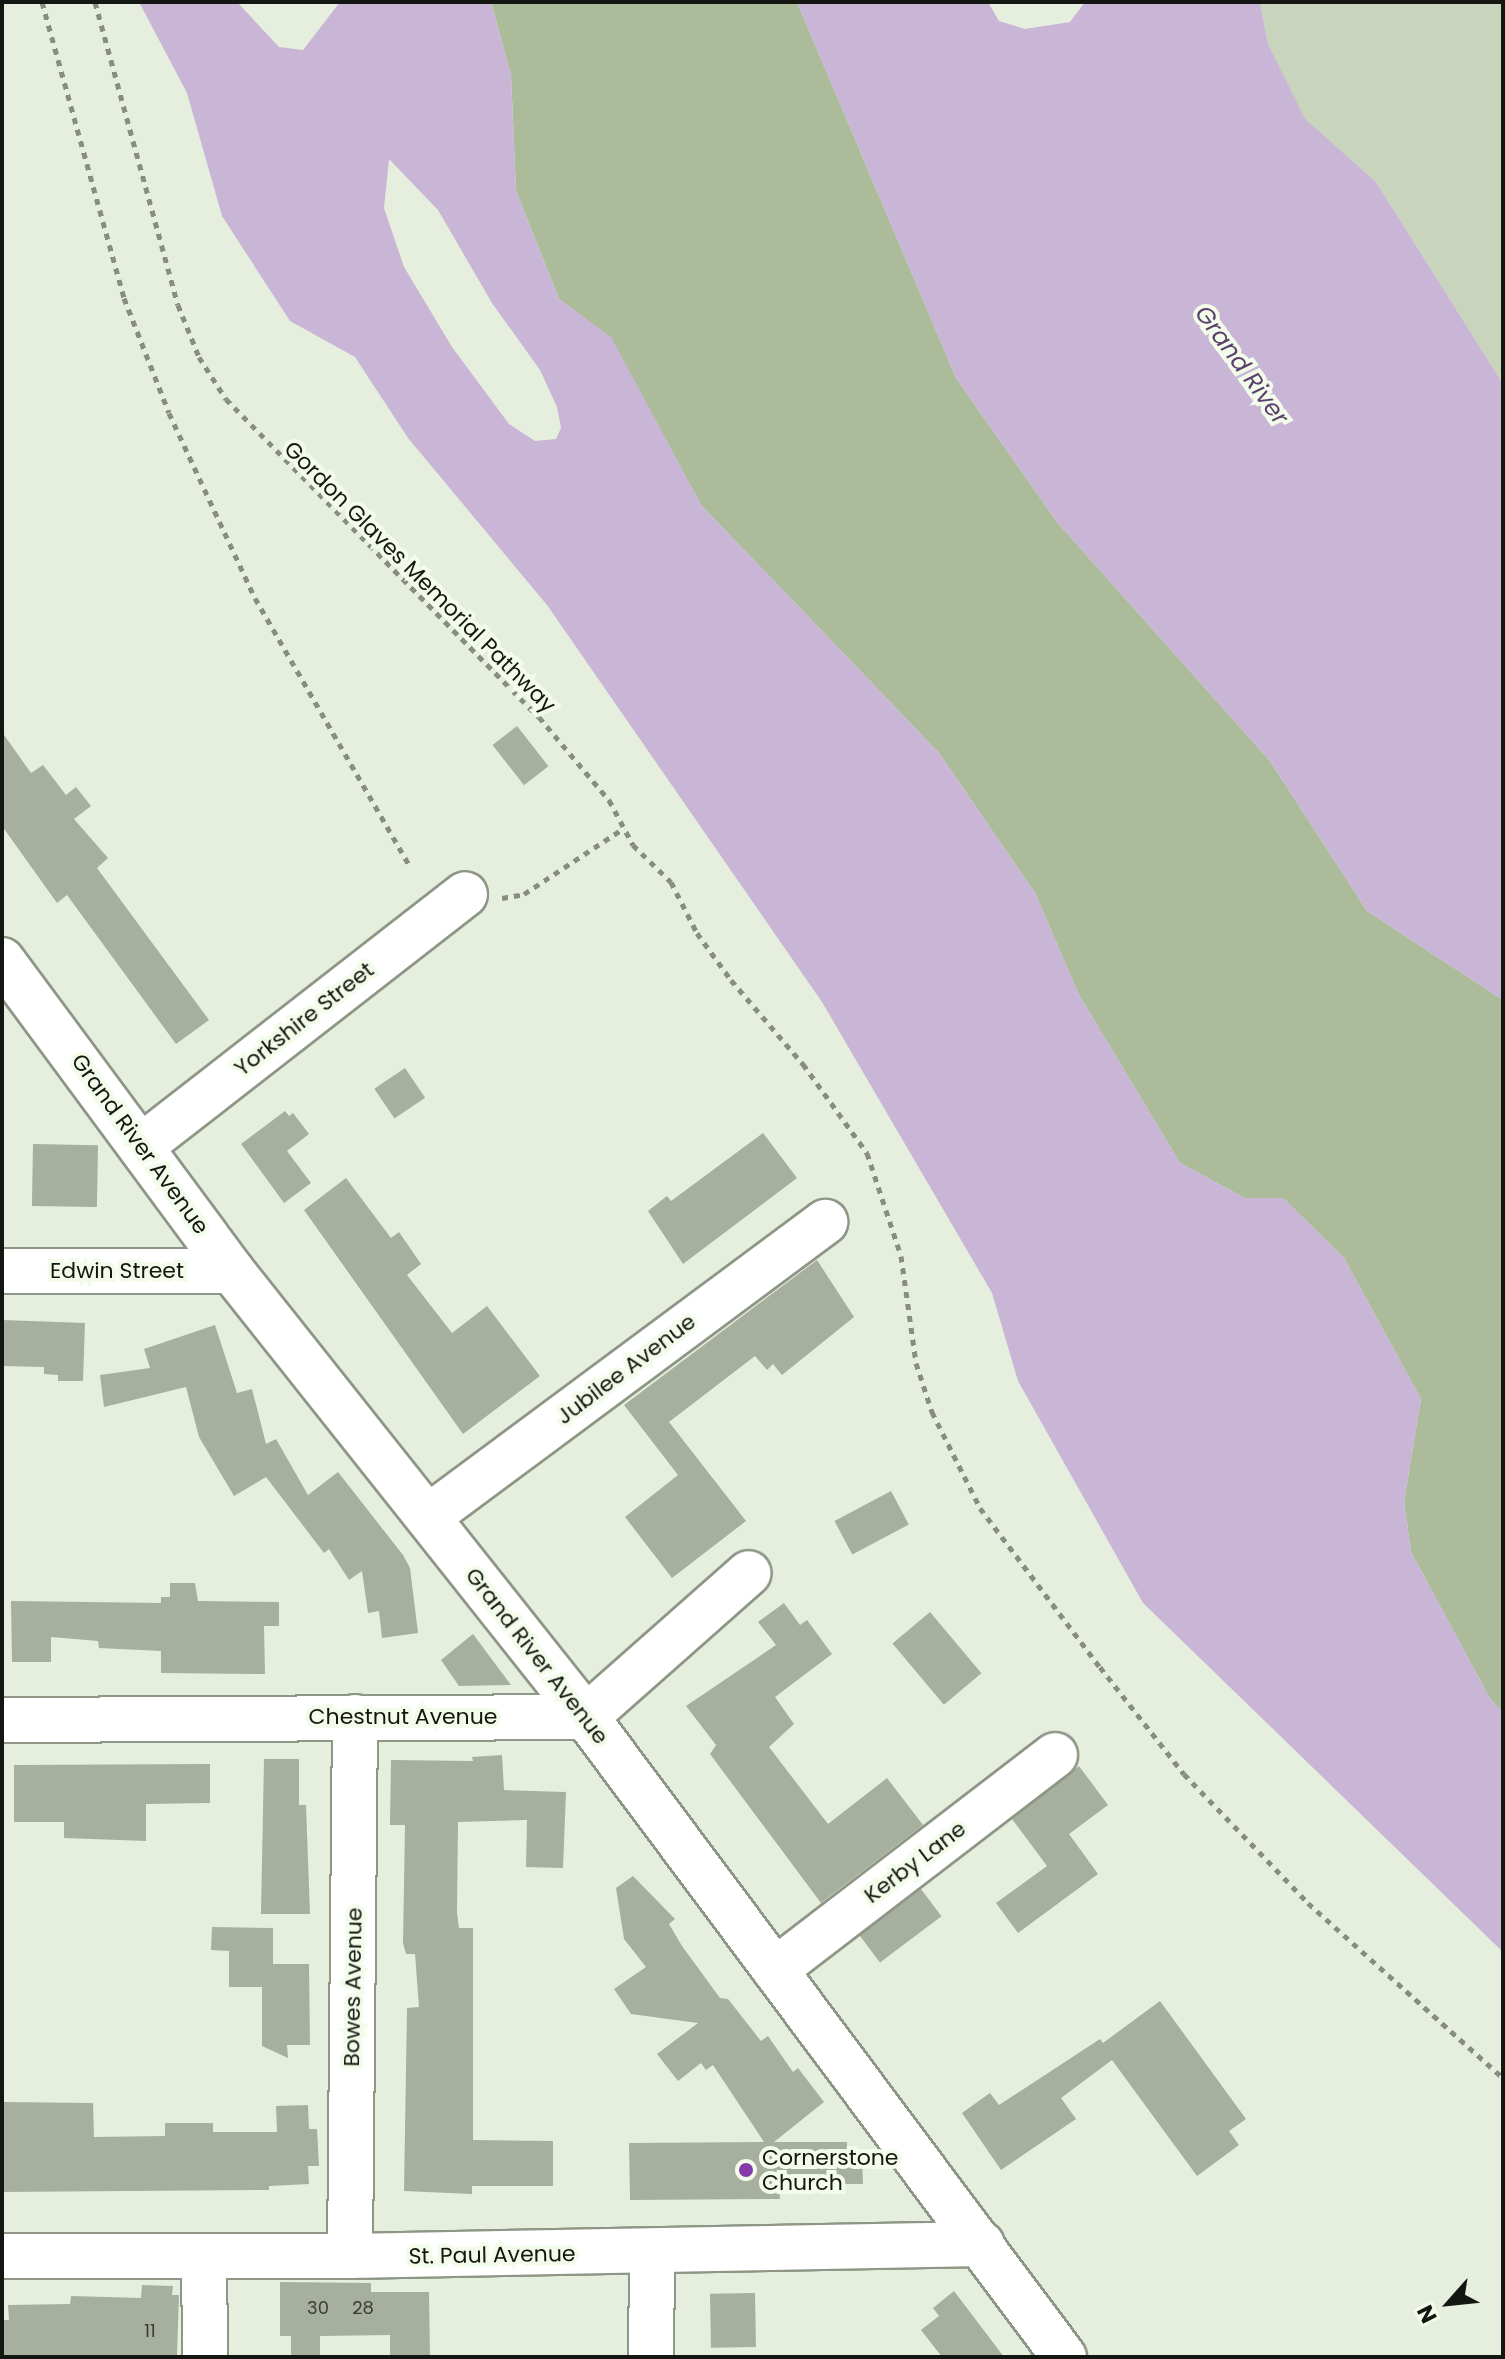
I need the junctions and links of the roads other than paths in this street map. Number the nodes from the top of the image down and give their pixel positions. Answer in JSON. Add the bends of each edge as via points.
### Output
{"nodes":[{"id":1,"x":465,"y":894,"type":"road end"},
{"id":2,"x":2,"y":960,"type":"edge"},
{"id":3,"x":143,"y":1145,"type":"junction"},
{"id":4,"x":825,"y":1222,"type":"dead end"},
{"id":5,"x":2,"y":1271,"type":"edge"},
{"id":6,"x":232,"y":1271,"type":"junction"},
{"id":7,"x":428,"y":1517,"type":"junction"},
{"id":8,"x":749,"y":1573,"type":"dead end"},
{"id":9,"x":355,"y":1717,"type":"junction"},
{"id":10,"x":586,"y":1717,"type":"junction"},
{"id":11,"x":2,"y":1720,"type":"edge"},
{"id":12,"x":1055,"y":1755,"type":"dead end"},
{"id":13,"x":775,"y":1970,"type":"junction"},
{"id":14,"x":982,"y":2244,"type":"junction"},
{"id":15,"x":652,"y":2253,"type":"junction"},
{"id":16,"x":2,"y":2256,"type":"edge"},
{"id":17,"x":204,"y":2256,"type":"junction"},
{"id":18,"x":350,"y":2256,"type":"junction"},
{"id":19,"x":205,"y":2357,"type":"edge"},
{"id":20,"x":651,"y":2357,"type":"edge"},
{"id":21,"x":1064,"y":2357,"type":"edge"}],
"edges":[{"from":1,"to":3,"type":"street","name":"Yorkshire Street"},
{"from":2,"to":3,"type":"street","name":"Grand River Avenue"},
{"from":3,"to":6,"type":"street","name":"Grand River Avenue"},
{"from":4,"to":7,"type":"street","name":"Jubilee Avenue"},
{"from":5,"to":6,"type":"street","name":"Edwin Street"},
{"from":6,"to":7,"type":"street","name":"Grand River Avenue"},
{"from":7,"to":10,"type":"street","name":"Grand River Avenue"},
{"from":8,"to":10,"type":"street"},
{"from":9,"to":10,"type":"street","name":"Chestnut Avenue"},
{"from":9,"to":11,"type":"street","name":"Chestnut Avenue"},
{"from":9,"to":18,"type":"street","name":"Bowes Avenue"},
{"from":10,"to":13,"type":"street","name":"Grand River Avenue"},
{"from":12,"to":13,"type":"street","name":"Kerby Lane"},
{"from":13,"to":14,"type":"street","name":"Grand River Avenue"},
{"from":14,"to":15,"type":"street","name":"St. Paul Avenue"},
{"from":14,"to":21,"type":"street","name":"Grand River Avenue"},
{"from":15,"to":18,"type":"street","name":"St. Paul Avenue"},
{"from":15,"to":20,"type":"street"},
{"from":16,"to":17,"type":"street","name":"St. Paul Avenue"},
{"from":17,"to":18,"type":"street","name":"St. Paul Avenue"},
{"from":17,"to":19,"type":"street"}]}
